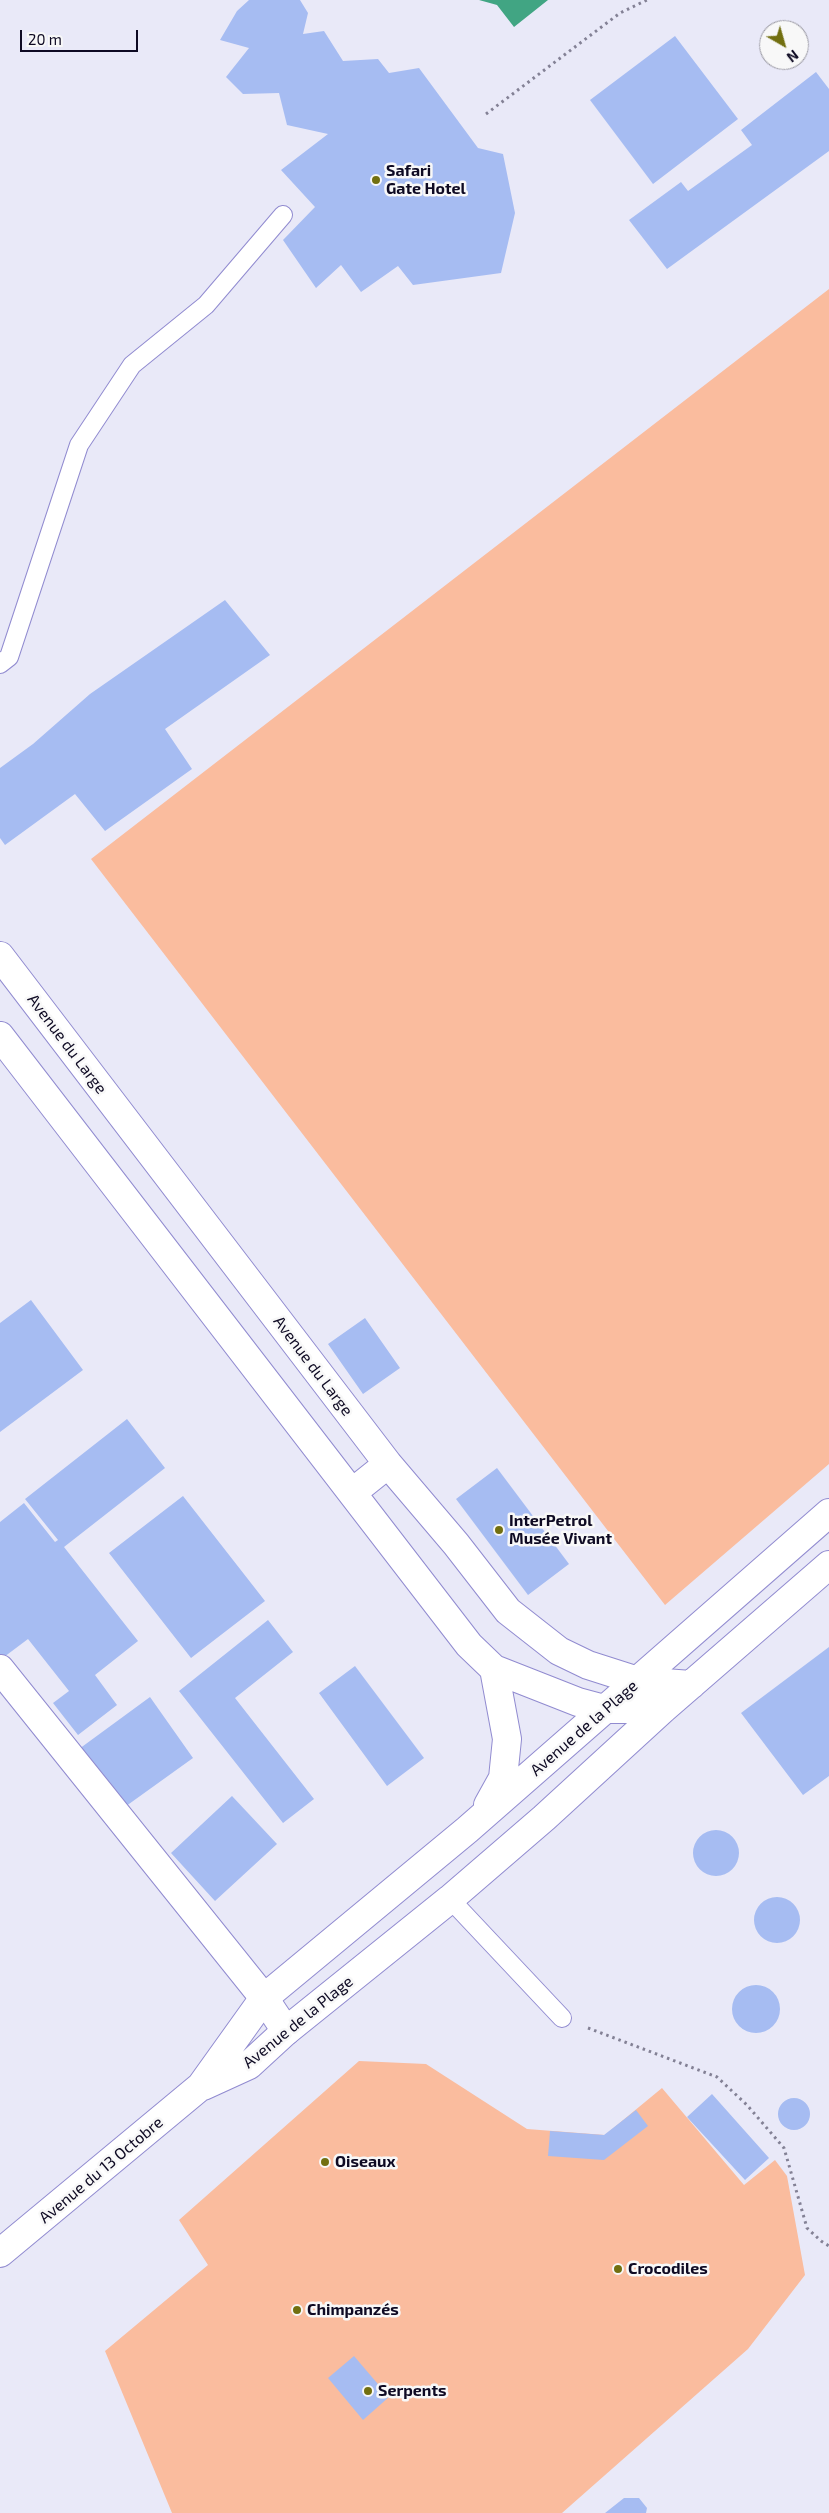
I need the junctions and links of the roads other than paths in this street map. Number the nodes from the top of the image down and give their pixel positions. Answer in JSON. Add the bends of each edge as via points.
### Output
{"nodes":[{"id":1,"x":283,"y":216,"type":"dead end"},
{"id":2,"x":0,"y":664,"type":"edge"},
{"id":3,"x":0,"y":956,"type":"edge"},
{"id":4,"x":0,"y":1036,"type":"edge"},
{"id":5,"x":388,"y":1464,"type":"junction"},
{"id":6,"x":353,"y":1492,"type":"junction"},
{"id":7,"x":829,"y":1513,"type":"edge"},
{"id":8,"x":829,"y":1565,"type":"edge"},
{"id":9,"x":494,"y":1669,"type":"junction"},
{"id":10,"x":0,"y":1670,"type":"edge"},
{"id":11,"x":638,"y":1681,"type":"junction"},
{"id":12,"x":691,"y":1686,"type":"junction"},
{"id":13,"x":604,"y":1709,"type":"junction"},
{"id":14,"x":663,"y":1709,"type":"junction"},
{"id":15,"x":466,"y":1830,"type":"junction"},
{"id":16,"x":450,"y":1899,"type":"junction"},
{"id":17,"x":264,"y":1998,"type":"junction"},
{"id":18,"x":562,"y":2018,"type":"road end"},
{"id":19,"x":286,"y":2031,"type":"junction"},
{"id":20,"x":201,"y":2086,"type":"junction"},
{"id":21,"x":0,"y":2253,"type":"edge"}],
"edges":[{"from":1,"to":2,"type":"lane","via":[[206,305],[132,365],[79,445],[8,657]]},
{"from":3,"to":5,"type":"main road","name":"Avenue du Large"},
{"from":4,"to":6,"type":"main road"},
{"from":5,"to":6,"type":"main road"},
{"from":5,"to":11,"type":"main road","name":"Avenue du Large","via":[[508,1611],[559,1651],[588,1665]]},
{"from":6,"to":9,"type":"main road","via":[[444,1614]]},
{"from":7,"to":11,"type":"main road","name":"Avenue de la Plage"},
{"from":8,"to":12,"type":"main road","name":"Avenue de la Plage"},
{"from":9,"to":13,"type":"main road"},
{"from":9,"to":15,"type":"main road","via":[[507,1739],[503,1778],[488,1805]]},
{"from":10,"to":17,"type":"main road"},
{"from":11,"to":12,"type":"main road","name":"Avenue du Large"},
{"from":11,"to":13,"type":"main road","name":"Avenue de la Plage"},
{"from":12,"to":14,"type":"main road","name":"Avenue de la Plage"},
{"from":13,"to":14,"type":"main road"},
{"from":13,"to":15,"type":"main road","name":"Avenue de la Plage"},
{"from":14,"to":16,"type":"main road","name":"Avenue de la Plage","via":[[538,1824]]},
{"from":15,"to":17,"type":"main road","name":"Avenue de la Plage"},
{"from":16,"to":18,"type":"lane"},
{"from":16,"to":19,"type":"main road","name":"Avenue de la Plage"},
{"from":17,"to":19,"type":"main road"},
{"from":17,"to":20,"type":"main road","name":"Avenue de la Plage"},
{"from":19,"to":20,"type":"main road","name":"Avenue de la Plage","via":[[249,2065]]},
{"from":20,"to":21,"type":"main road","name":"Avenue du 13 Octobre"}]}
